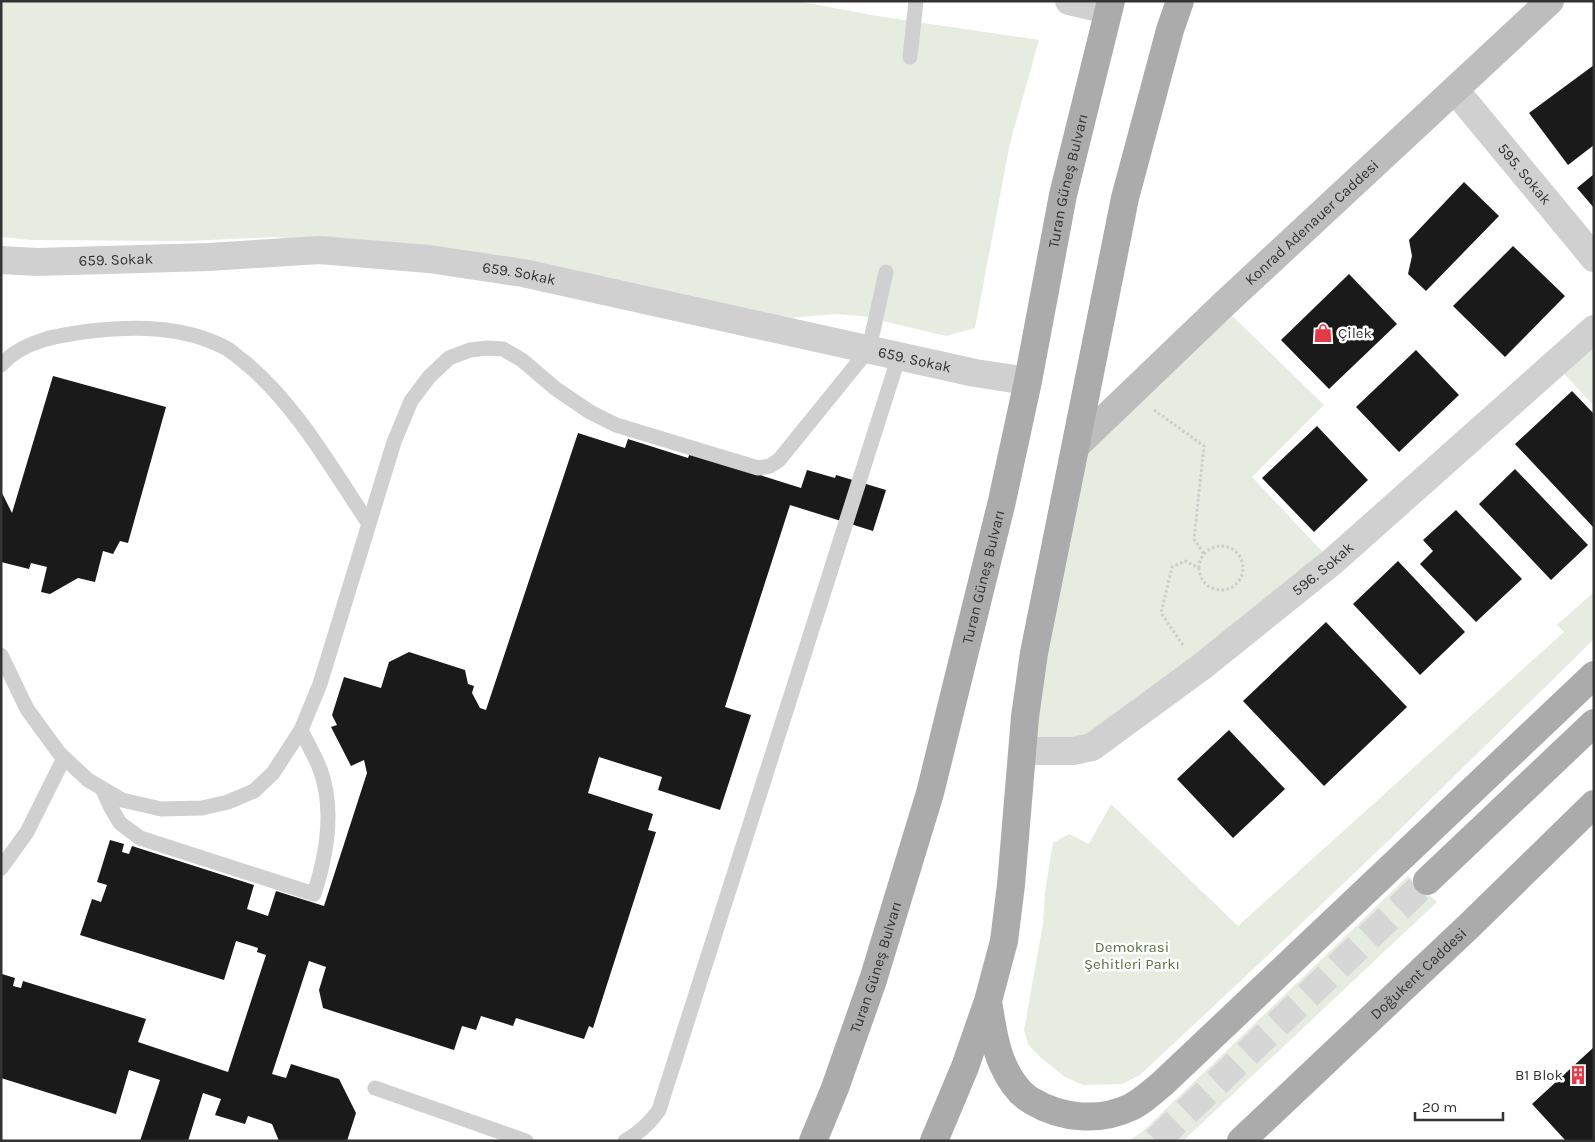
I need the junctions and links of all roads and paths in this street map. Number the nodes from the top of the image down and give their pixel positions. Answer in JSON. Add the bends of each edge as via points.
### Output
{"nodes":[{"id":1,"x":916,"y":1,"type":"edge"},
{"id":2,"x":1069,"y":1,"type":"edge"},
{"id":3,"x":1180,"y":1,"type":"edge"},
{"id":4,"x":1550,"y":1,"type":"edge"},
{"id":5,"x":1110,"y":6,"type":"edge"},
{"id":6,"x":910,"y":57,"type":"dead end"},
{"id":7,"x":1454,"y":90,"type":"junction"},
{"id":8,"x":1594,"y":258,"type":"edge"},
{"id":9,"x":1,"y":260,"type":"edge"},
{"id":10,"x":886,"y":272,"type":"dead end"},
{"id":11,"x":1594,"y":329,"type":"edge"},
{"id":12,"x":870,"y":349,"type":"junction"},
{"id":13,"x":899,"y":356,"type":"junction"},
{"id":14,"x":1,"y":365,"type":"edge"},
{"id":15,"x":1028,"y":380,"type":"junction"},
{"id":16,"x":1130,"y":393,"type":"junction"},
{"id":17,"x":1076,"y":446,"type":"junction"},
{"id":18,"x":369,"y":524,"type":"junction"},
{"id":19,"x":1204,"y":554,"type":"junction"},
{"id":20,"x":1199,"y":568,"type":"junction"},
{"id":21,"x":1,"y":655,"type":"edge"},
{"id":22,"x":1200,"y":668,"type":"junction"},
{"id":23,"x":1594,"y":675,"type":"edge"},
{"id":24,"x":1594,"y":723,"type":"edge"},
{"id":25,"x":301,"y":730,"type":"junction"},
{"id":26,"x":1023,"y":751,"type":"junction"},
{"id":27,"x":64,"y":758,"type":"junction"},
{"id":28,"x":102,"y":788,"type":"junction"},
{"id":29,"x":1594,"y":804,"type":"edge"},
{"id":30,"x":1,"y":868,"type":"edge"},
{"id":31,"x":1427,"y":881,"type":"tunnel mouth"},
{"id":32,"x":988,"y":1001,"type":"junction"},
{"id":33,"x":375,"y":1088,"type":"dead end"},
{"id":34,"x":526,"y":1141,"type":"edge"},
{"id":35,"x":625,"y":1141,"type":"edge"},
{"id":36,"x":813,"y":1141,"type":"edge"},
{"id":37,"x":934,"y":1141,"type":"edge"},
{"id":38,"x":1241,"y":1141,"type":"edge"}],
"edges":[{"from":1,"to":6,"type":"lane"},
{"from":2,"to":5,"type":"street"},
{"from":3,"to":17,"type":"main road","via":[[1125,198]]},
{"from":4,"to":7,"type":"main road","name":"Konrad Adenauer Caddesi"},
{"from":5,"to":15,"type":"main road","name":"Turan Güneş Bulvarı","via":[[1063,195]]},
{"from":7,"to":8,"type":"street","name":"595. Sokak"},
{"from":7,"to":16,"type":"main road","name":"Konrad Adenauer Caddesi"},
{"from":9,"to":12,"type":"street","name":"659. Sokak","via":[[47,262],[209,257],[319,250],[429,259],[523,273]]},
{"from":10,"to":12,"type":"lane"},
{"from":11,"to":22,"type":"street","name":"596. Sokak","via":[[1332,562]]},
{"from":12,"to":13,"type":"street","name":"659. Sokak"},
{"from":12,"to":18,"type":"lane","via":[[779,460],[758,468],[616,425],[590,412],[522,360],[502,349],[470,350],[449,358],[429,377],[411,402],[394,442]]},
{"from":13,"to":15,"type":"street","name":"659. Sokak","via":[[975,373]]},
{"from":13,"to":35,"type":"lane","via":[[659,1110],[637,1134]]},
{"from":14,"to":18,"type":"lane","via":[[18,350],[48,338],[118,328],[185,332],[225,347],[261,375],[301,423]]},
{"from":15,"to":36,"type":"main road","name":"Turan Güneş Bulvarı","via":[[1000,510],[930,793],[873,980]]},
{"from":16,"to":17,"type":"main road","name":"Konrad Adenauer Caddesi"},
{"from":16,"to":19,"type":"path","via":[[1204,446],[1194,539]]},
{"from":17,"to":26,"type":"main road","via":[[1034,653]]},
{"from":18,"to":25,"type":"lane","via":[[320,684]]},
{"from":19,"to":20,"type":"path"},
{"from":19,"to":20,"type":"path","via":[[1216,546],[1230,548],[1243,564],[1241,578],[1231,588],[1216,590],[1203,582]]},
{"from":20,"to":22,"type":"path","via":[[1185,561],[1172,567],[1161,614]]},
{"from":21,"to":27,"type":"lane","via":[[27,710]]},
{"from":22,"to":26,"type":"street","name":"596. Sokak","via":[[1092,747],[1073,751]]},
{"from":23,"to":32,"type":"main road","via":[[1162,1084],[1133,1107],[1105,1116],[1076,1117],[1031,1101],[1017,1088],[1003,1065]]},
{"from":24,"to":31,"type":"main road"},
{"from":25,"to":28,"type":"lane","via":[[274,773],[254,791],[228,802],[202,808],[161,809],[122,800]]},
{"from":25,"to":28,"type":"lane","via":[[320,769],[328,799],[328,836],[314,894],[140,838],[120,823]]},
{"from":26,"to":32,"type":"main road","via":[[1004,941]]},
{"from":27,"to":28,"type":"lane"},
{"from":27,"to":30,"type":"lane","via":[[27,832]]},
{"from":29,"to":38,"type":"main road","name":"Doğukent Caddesi"},
{"from":32,"to":37,"type":"main road"},
{"from":33,"to":34,"type":"lane"}]}
